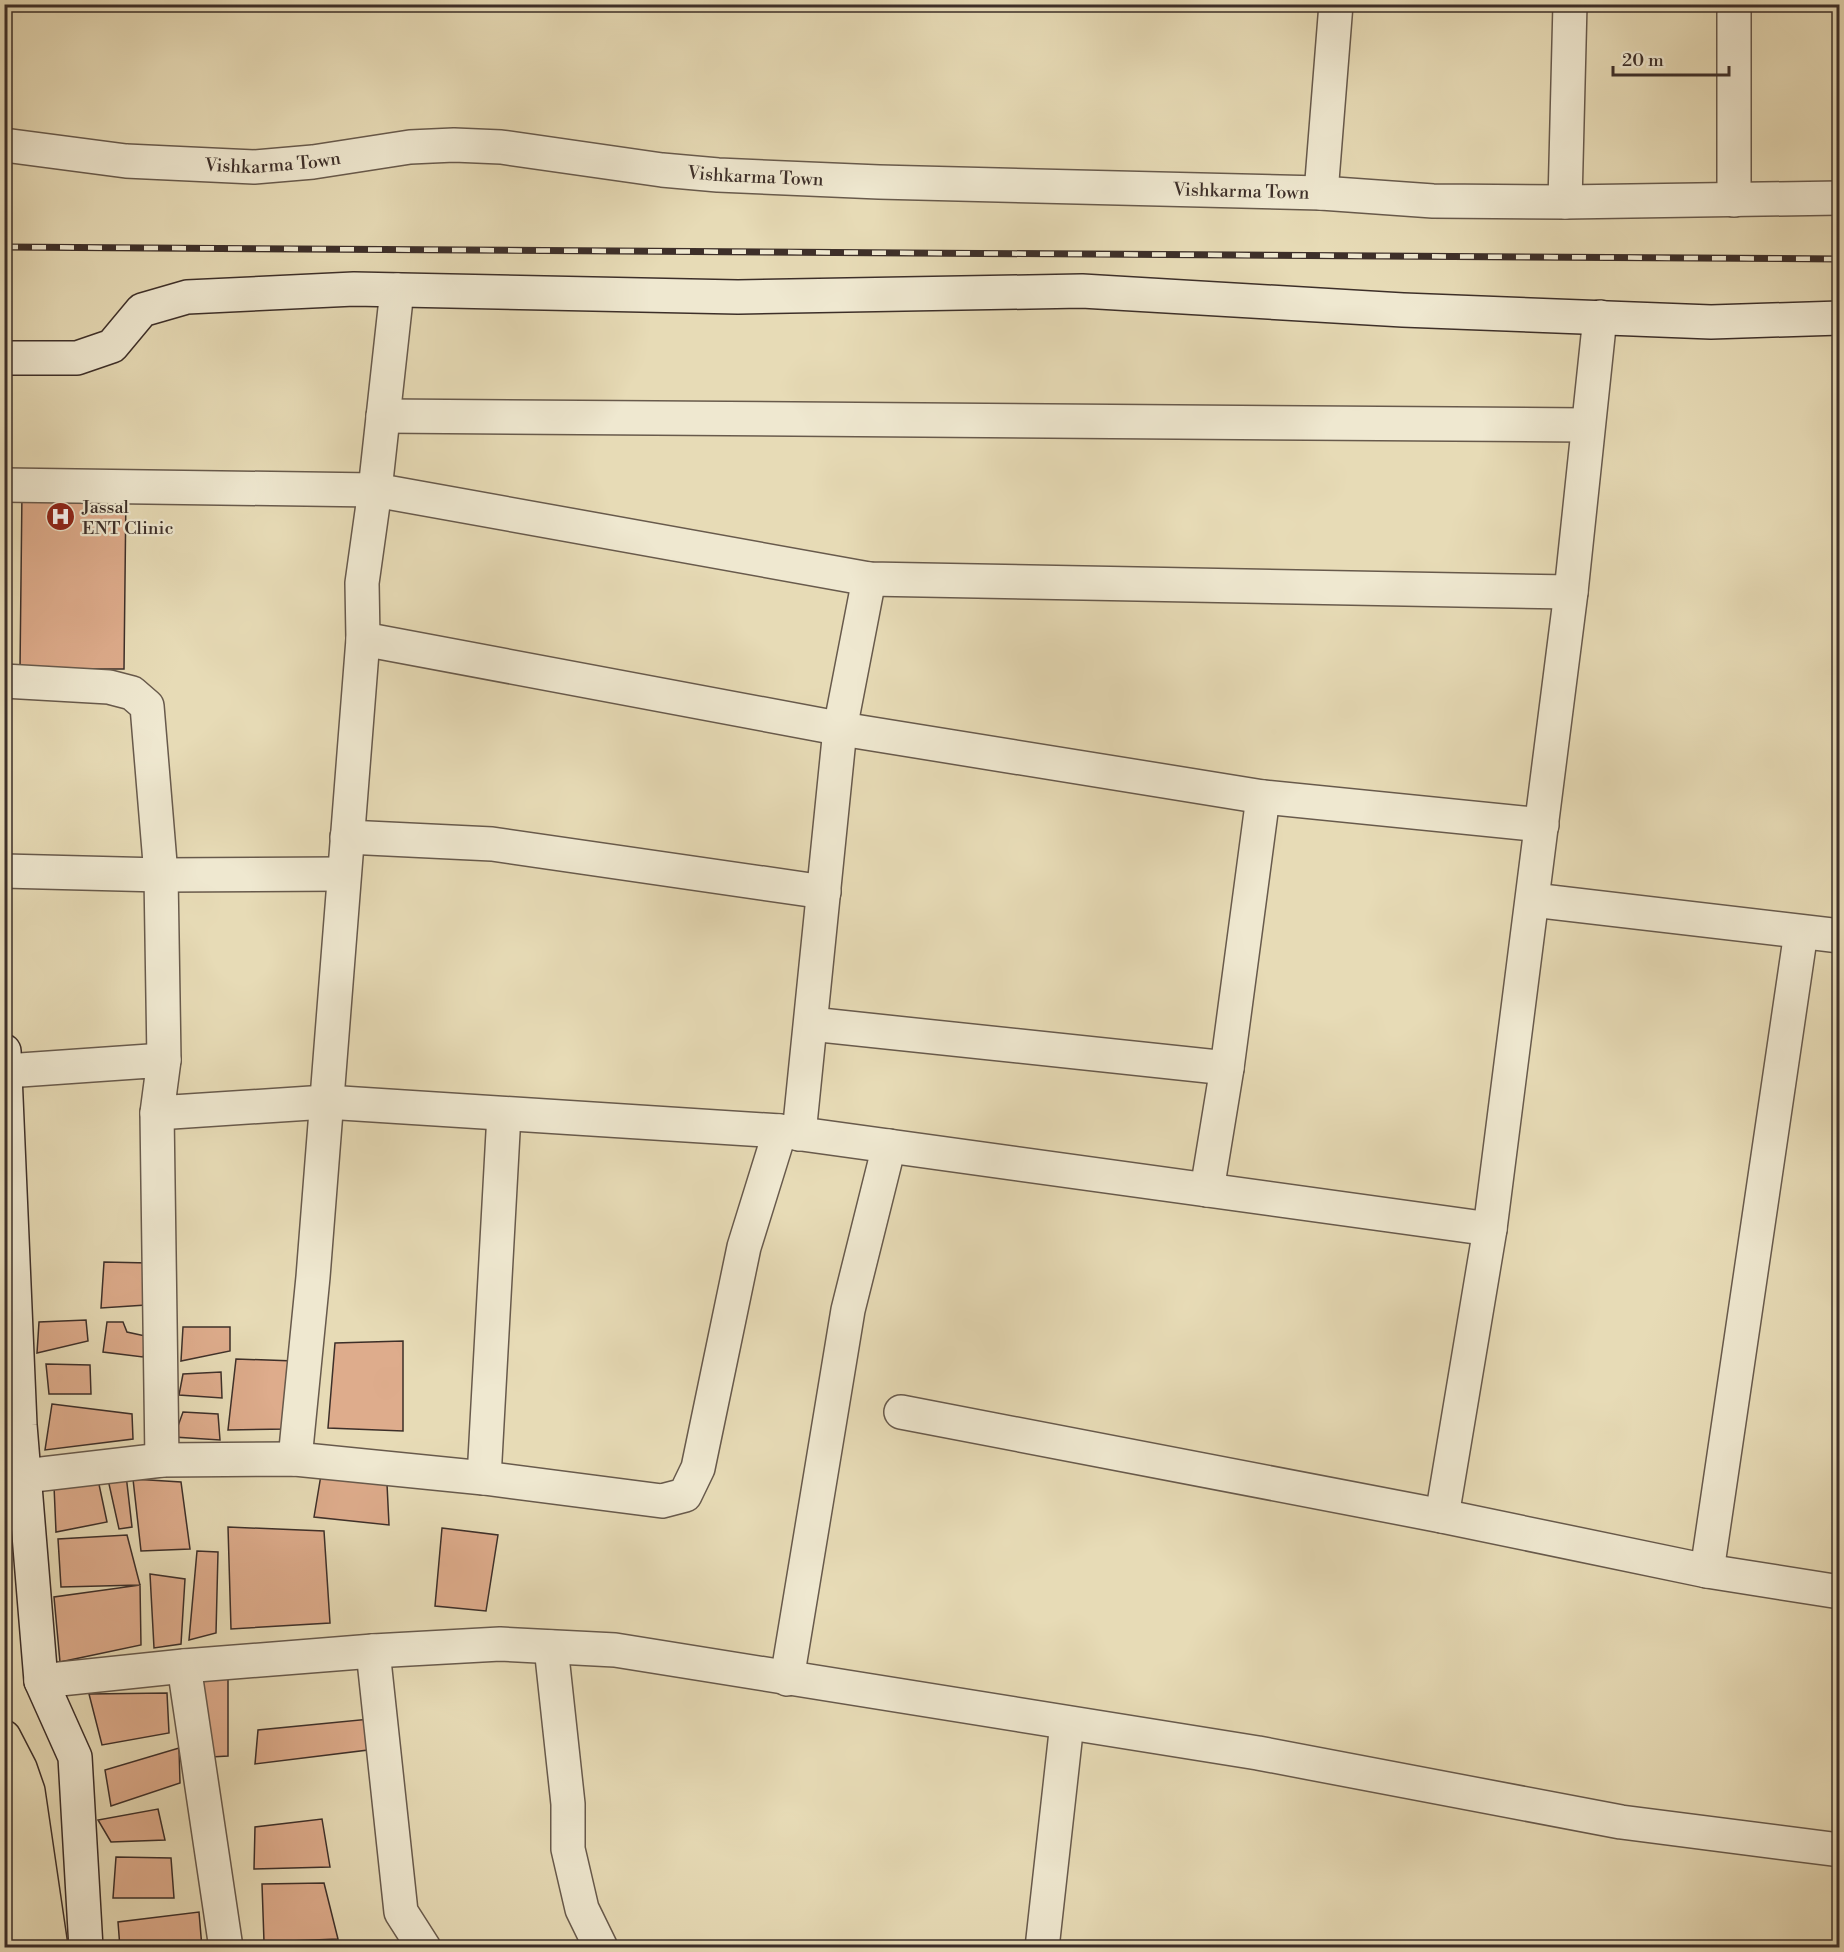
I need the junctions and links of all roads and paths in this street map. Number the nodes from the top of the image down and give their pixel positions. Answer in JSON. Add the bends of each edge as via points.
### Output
{"nodes":[{"id":1,"x":1336,"y":4,"type":"edge"},
{"id":2,"x":1570,"y":4,"type":"edge"},
{"id":3,"x":1734,"y":4,"type":"edge"},
{"id":4,"x":4,"y":145,"type":"edge"},
{"id":5,"x":1322,"y":193,"type":"junction"},
{"id":6,"x":1839,"y":198,"type":"edge"},
{"id":7,"x":1734,"y":200,"type":"junction"},
{"id":8,"x":1565,"y":202,"type":"junction"},
{"id":9,"x":397,"y":290,"type":"junction"},
{"id":10,"x":1600,"y":317,"type":"junction"},
{"id":11,"x":1839,"y":318,"type":"edge"},
{"id":12,"x":4,"y":358,"type":"edge"},
{"id":13,"x":383,"y":416,"type":"junction"},
{"id":14,"x":1587,"y":424,"type":"junction"},
{"id":15,"x":4,"y":484,"type":"edge"},
{"id":16,"x":375,"y":490,"type":"junction"},
{"id":17,"x":869,"y":579,"type":"junction"},
{"id":18,"x":1571,"y":592,"type":"junction"},
{"id":19,"x":363,"y":639,"type":"junction"},
{"id":20,"x":4,"y":681,"type":"edge"},
{"id":21,"x":840,"y":729,"type":"junction"},
{"id":22,"x":1263,"y":797,"type":"junction"},
{"id":23,"x":1542,"y":825,"type":"junction"},
{"id":24,"x":347,"y":837,"type":"junction"},
{"id":25,"x":4,"y":871,"type":"edge"},
{"id":26,"x":344,"y":874,"type":"junction"},
{"id":27,"x":161,"y":875,"type":"junction"},
{"id":28,"x":824,"y":892,"type":"junction"},
{"id":29,"x":1533,"y":900,"type":"junction"},
{"id":30,"x":1801,"y":932,"type":"junction"},
{"id":31,"x":1839,"y":936,"type":"edge"},
{"id":32,"x":811,"y":1024,"type":"junction"},
{"id":33,"x":164,"y":1060,"type":"junction"},
{"id":34,"x":5,"y":1061,"type":"edge"},
{"id":35,"x":1227,"y":1068,"type":"junction"},
{"id":36,"x":326,"y":1102,"type":"junction"},
{"id":37,"x":157,"y":1113,"type":"junction"},
{"id":38,"x":504,"y":1114,"type":"junction"},
{"id":39,"x":790,"y":1133,"type":"junction"},
{"id":40,"x":889,"y":1146,"type":"junction"},
{"id":41,"x":1207,"y":1190,"type":"junction"},
{"id":42,"x":1490,"y":1229,"type":"junction"},
{"id":43,"x":901,"y":1412,"type":"dead end"},
{"id":44,"x":295,"y":1459,"type":"junction"},
{"id":45,"x":162,"y":1460,"type":"junction"},
{"id":46,"x":25,"y":1476,"type":"junction"},
{"id":47,"x":484,"y":1478,"type":"junction"},
{"id":48,"x":1442,"y":1516,"type":"junction"},
{"id":49,"x":1707,"y":1571,"type":"junction"},
{"id":50,"x":1839,"y":1592,"type":"edge"},
{"id":51,"x":550,"y":1647,"type":"junction"},
{"id":52,"x":373,"y":1651,"type":"junction"},
{"id":53,"x":184,"y":1666,"type":"junction"},
{"id":54,"x":787,"y":1679,"type":"junction"},
{"id":55,"x":41,"y":1681,"type":"junction"},
{"id":56,"x":1067,"y":1723,"type":"junction"},
{"id":57,"x":4,"y":1737,"type":"edge"},
{"id":58,"x":4,"y":1751,"type":"edge"},
{"id":59,"x":1839,"y":1850,"type":"edge"},
{"id":60,"x":22,"y":1947,"type":"edge"},
{"id":61,"x":51,"y":1947,"type":"edge"},
{"id":62,"x":86,"y":1947,"type":"edge"},
{"id":63,"x":226,"y":1947,"type":"edge"},
{"id":64,"x":424,"y":1947,"type":"edge"},
{"id":65,"x":601,"y":1947,"type":"edge"},
{"id":66,"x":1042,"y":1947,"type":"edge"}],
"edges":[{"from":1,"to":5,"type":"street","name":"Vishkarma Town"},
{"from":2,"to":8,"type":"street"},
{"from":3,"to":7,"type":"street"},
{"from":4,"to":5,"type":"street","name":"Vishkarma Town","via":[[126,161],[254,167],[454,145],[501,147],[718,175]]},
{"from":5,"to":8,"type":"street","via":[[1433,201]]},
{"from":6,"to":7,"type":"street"},
{"from":7,"to":8,"type":"street"},
{"from":9,"to":10,"type":"street","via":[[738,297],[1082,291]]},
{"from":9,"to":12,"type":"street","via":[[187,297],[142,310],[112,346],[77,358]]},
{"from":9,"to":13,"type":"street"},
{"from":10,"to":11,"type":"street","via":[[1711,322]]},
{"from":10,"to":14,"type":"street"},
{"from":13,"to":14,"type":"street"},
{"from":13,"to":16,"type":"street"},
{"from":14,"to":18,"type":"street"},
{"from":15,"to":16,"type":"street"},
{"from":16,"to":17,"type":"street"},
{"from":16,"to":19,"type":"street","via":[[362,583]]},
{"from":17,"to":18,"type":"street"},
{"from":17,"to":21,"type":"street"},
{"from":18,"to":23,"type":"street"},
{"from":19,"to":21,"type":"street"},
{"from":19,"to":24,"type":"street"},
{"from":20,"to":27,"type":"street","via":[[110,687],[132,693],[147,706]]},
{"from":21,"to":22,"type":"street"},
{"from":21,"to":28,"type":"street"},
{"from":22,"to":23,"type":"street"},
{"from":22,"to":35,"type":"street"},
{"from":23,"to":29,"type":"street"},
{"from":24,"to":26,"type":"street"},
{"from":24,"to":28,"type":"street","via":[[492,844]]},
{"from":25,"to":27,"type":"street"},
{"from":26,"to":27,"type":"street"},
{"from":26,"to":36,"type":"street"},
{"from":27,"to":33,"type":"street"},
{"from":28,"to":32,"type":"street"},
{"from":29,"to":30,"type":"street"},
{"from":29,"to":42,"type":"street"},
{"from":30,"to":31,"type":"street"},
{"from":30,"to":49,"type":"street"},
{"from":32,"to":35,"type":"street"},
{"from":32,"to":39,"type":"street"},
{"from":33,"to":34,"type":"street"},
{"from":33,"to":37,"type":"street"},
{"from":34,"to":46,"type":"street"},
{"from":35,"to":41,"type":"street"},
{"from":36,"to":37,"type":"street"},
{"from":36,"to":38,"type":"street"},
{"from":36,"to":44,"type":"street"},
{"from":37,"to":45,"type":"street"},
{"from":38,"to":39,"type":"street"},
{"from":38,"to":47,"type":"street"},
{"from":39,"to":40,"type":"street"},
{"from":39,"to":47,"type":"street","via":[[744,1247],[698,1468],[685,1495],[662,1501]]},
{"from":40,"to":41,"type":"street"},
{"from":40,"to":54,"type":"street","via":[[848,1310]]},
{"from":41,"to":42,"type":"street"},
{"from":42,"to":48,"type":"street"},
{"from":43,"to":48,"type":"street"},
{"from":44,"to":45,"type":"street"},
{"from":44,"to":47,"type":"street"},
{"from":45,"to":46,"type":"street"},
{"from":46,"to":55,"type":"street"},
{"from":48,"to":49,"type":"street"},
{"from":49,"to":50,"type":"street"},
{"from":51,"to":52,"type":"street","via":[[500,1644]]},
{"from":51,"to":54,"type":"street","via":[[615,1650]]},
{"from":51,"to":65,"type":"street","via":[[568,1804],[568,1849],[582,1909]]},
{"from":52,"to":53,"type":"street"},
{"from":52,"to":64,"type":"street","via":[[400,1912]]},
{"from":53,"to":55,"type":"street"},
{"from":53,"to":63,"type":"street"},
{"from":54,"to":56,"type":"street"},
{"from":55,"to":62,"type":"street","via":[[75,1757]]},
{"from":56,"to":59,"type":"street","via":[[1258,1753],[1621,1822]]},
{"from":56,"to":66,"type":"street"},
{"from":57,"to":61,"type":"main road","via":[[28,1791]]},
{"from":58,"to":60,"type":"main road"}]}
